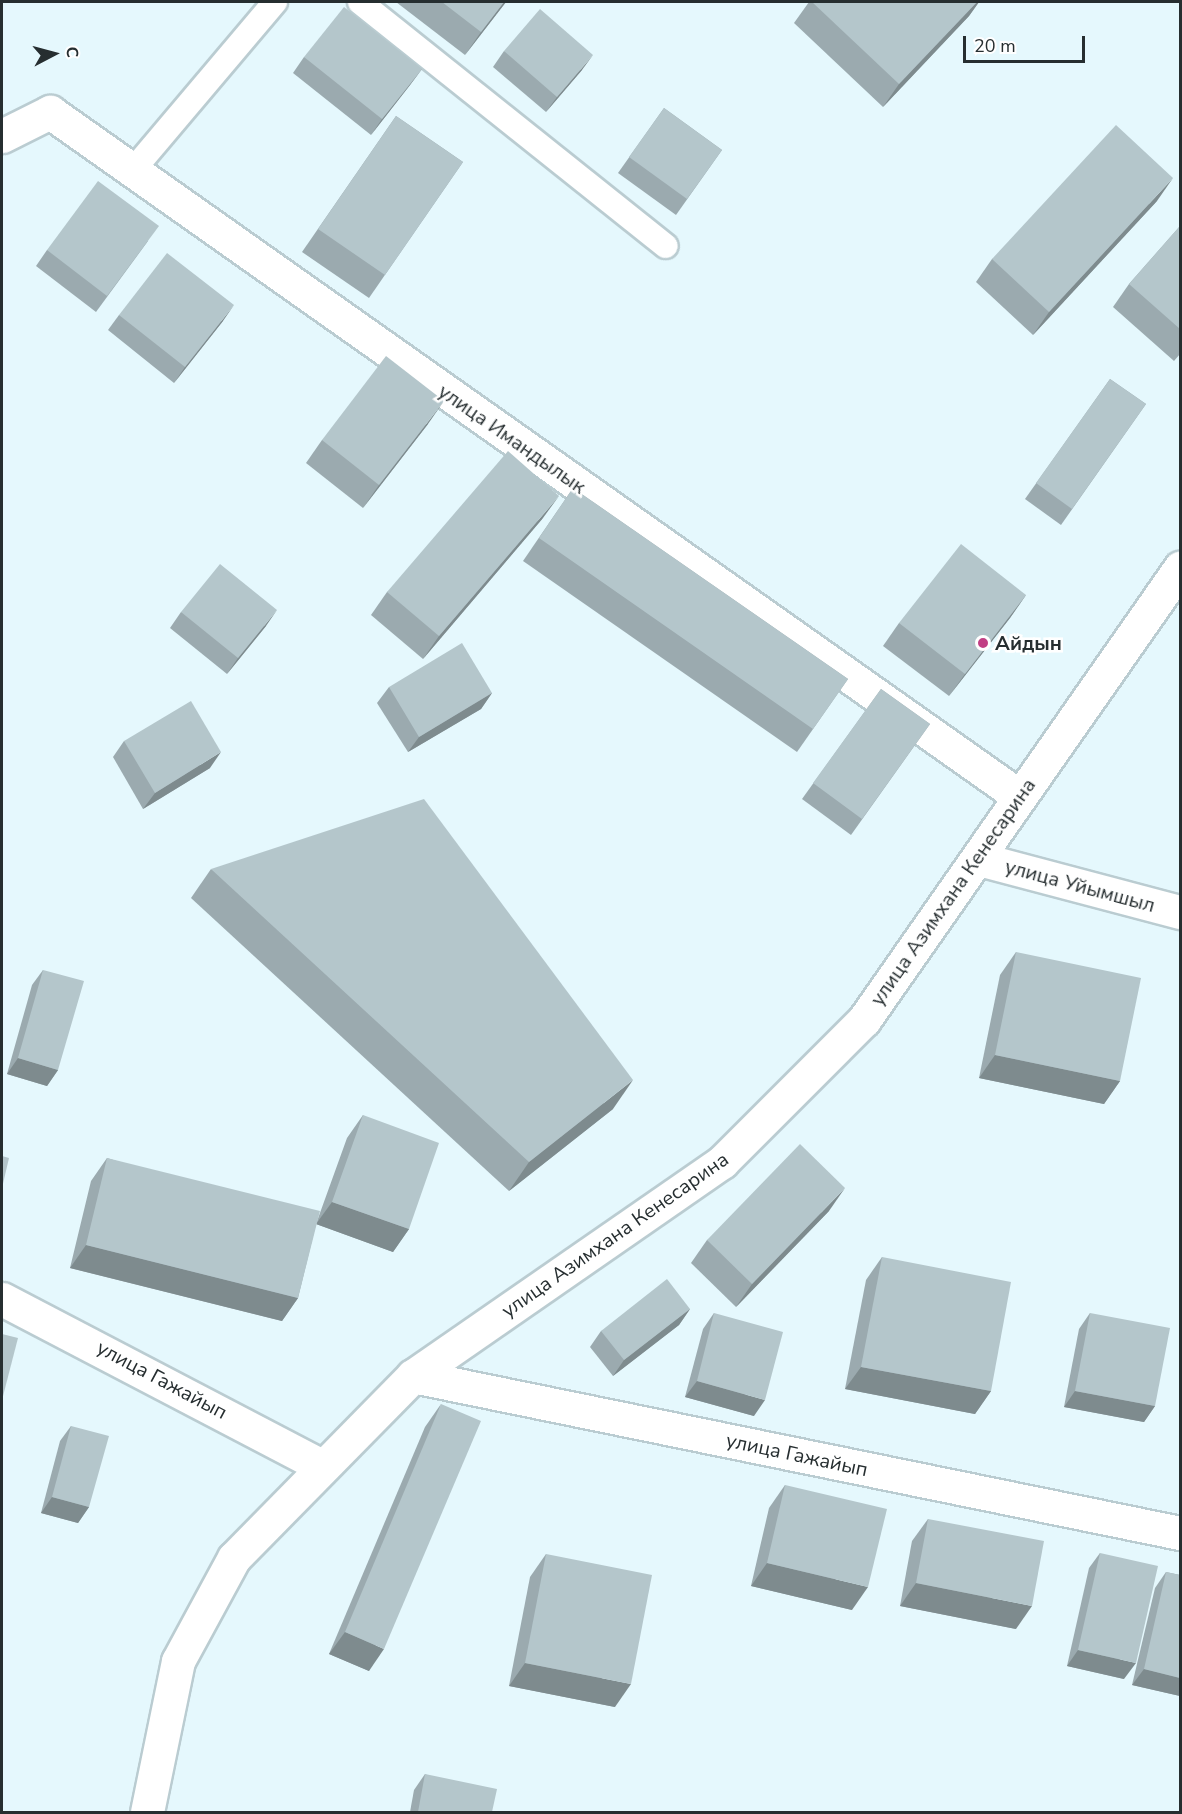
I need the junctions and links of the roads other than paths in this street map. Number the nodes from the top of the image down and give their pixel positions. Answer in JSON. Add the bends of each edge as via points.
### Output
{"nodes":[{"id":1,"x":275,"y":2,"type":"edge"},
{"id":2,"x":360,"y":2,"type":"edge"},
{"id":3,"x":2,"y":136,"type":"edge"},
{"id":4,"x":133,"y":170,"type":"junction"},
{"id":5,"x":666,"y":246,"type":"dead end"},
{"id":6,"x":1180,"y":568,"type":"edge"},
{"id":7,"x":1019,"y":796,"type":"junction"},
{"id":8,"x":979,"y":859,"type":"junction"},
{"id":9,"x":1180,"y":912,"type":"edge"},
{"id":10,"x":2,"y":1299,"type":"edge"},
{"id":11,"x":413,"y":1376,"type":"junction"},
{"id":12,"x":320,"y":1465,"type":"junction"},
{"id":13,"x":1180,"y":1533,"type":"edge"},
{"id":14,"x":147,"y":1812,"type":"edge"}],
"edges":[{"from":1,"to":4,"type":"lane"},
{"from":2,"to":5,"type":"lane"},
{"from":3,"to":4,"type":"street","name":"улица Имандылык","via":[[50,112]]},
{"from":4,"to":7,"type":"street","name":"улица Имандылык"},
{"from":6,"to":7,"type":"street","name":"улица Азимхана Кенесарина"},
{"from":7,"to":8,"type":"street","name":"улица Азимхана Кенесарина"},
{"from":8,"to":9,"type":"street","name":"улица Уйымшыл"},
{"from":8,"to":11,"type":"street","name":"улица Азимхана Кенесарина","via":[[864,1020],[722,1162]]},
{"from":10,"to":12,"type":"street","name":"улица Гажайып"},
{"from":11,"to":12,"type":"street","name":"улица Азимхана Кенесарина"},
{"from":11,"to":13,"type":"street","name":"улица Гажайып"},
{"from":12,"to":14,"type":"street","name":"улица Азимхана Кенесарина","via":[[234,1557],[178,1661]]}]}
